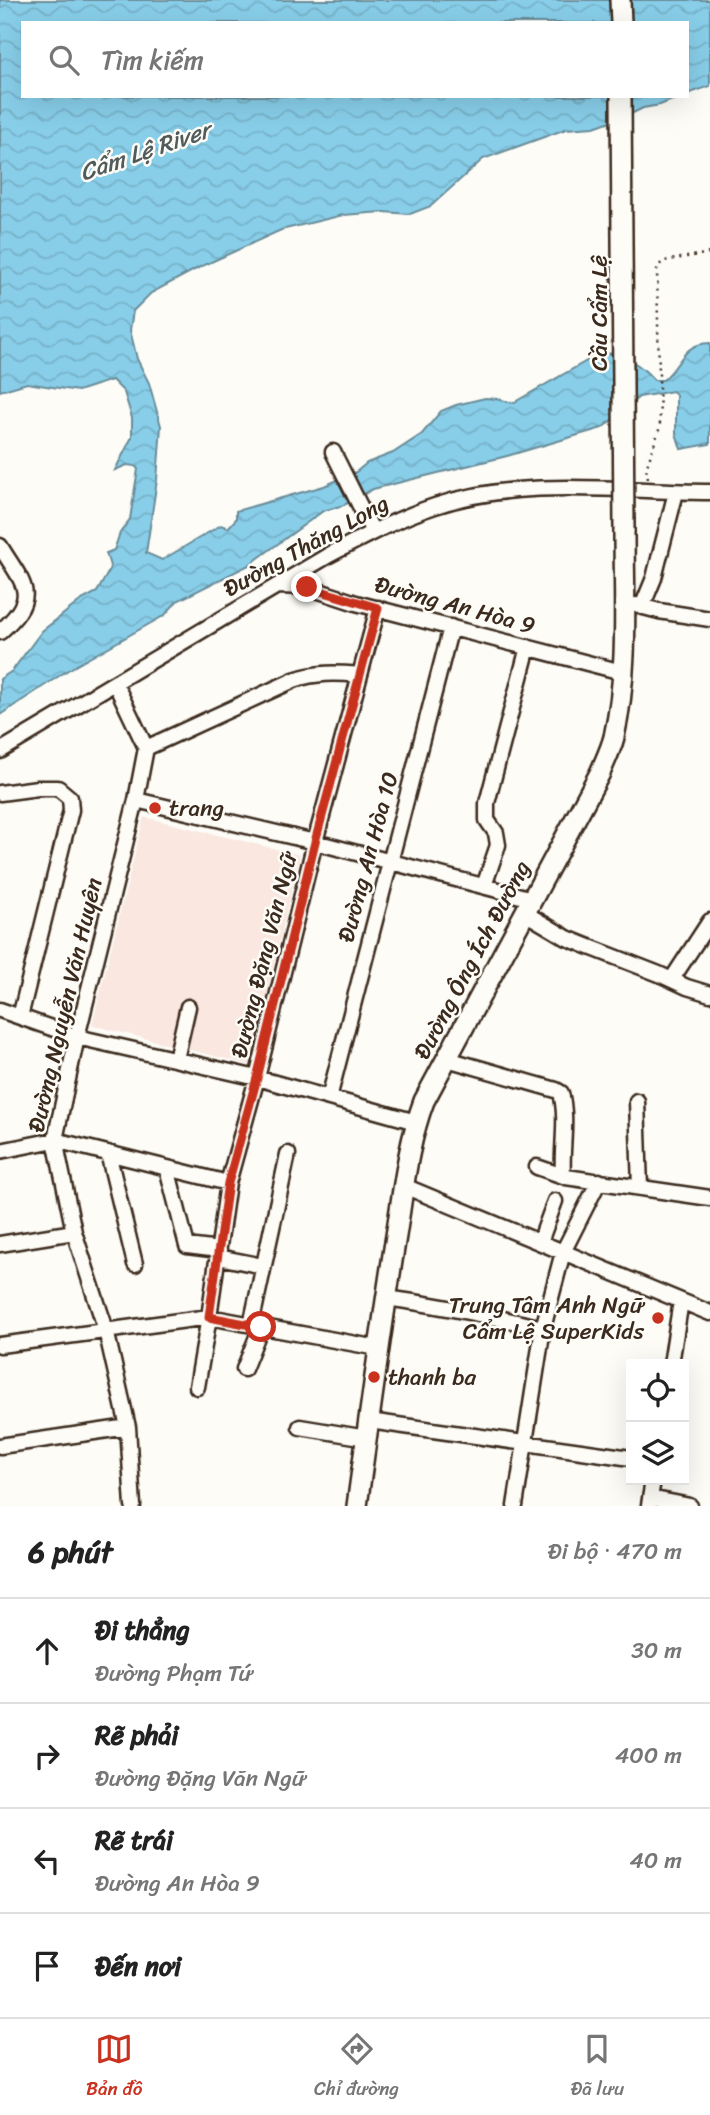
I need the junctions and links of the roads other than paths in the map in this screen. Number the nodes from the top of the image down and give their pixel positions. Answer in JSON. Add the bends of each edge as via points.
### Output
{"nodes":[{"id":1,"x":620,"y":0,"type":"edge"},
{"id":2,"x":621,"y":21,"type":"edge"},
{"id":3,"x":621,"y":98,"type":"edge"},
{"id":4,"x":333,"y":452,"type":"dead end"},
{"id":5,"x":676,"y":492,"type":"junction"},
{"id":6,"x":710,"y":492,"type":"edge"},
{"id":7,"x":624,"y":530,"type":"joint"},
{"id":8,"x":373,"y":532,"type":"junction"},
{"id":9,"x":0,"y":546,"type":"edge"},
{"id":10,"x":277,"y":585,"type":"junction"},
{"id":11,"x":633,"y":604,"type":"junction"},
{"id":12,"x":378,"y":608,"type":"junction"},
{"id":13,"x":710,"y":619,"type":"edge"},
{"id":14,"x":451,"y":627,"type":"junction"},
{"id":15,"x":0,"y":632,"type":"edge"},
{"id":16,"x":528,"y":647,"type":"junction"},
{"id":17,"x":622,"y":672,"type":"junction"},
{"id":18,"x":360,"y":675,"type":"junction"},
{"id":19,"x":115,"y":683,"type":"junction"},
{"id":20,"x":146,"y":748,"type":"junction"},
{"id":21,"x":0,"y":751,"type":"edge"},
{"id":22,"x":0,"y":793,"type":"edge"},
{"id":23,"x":136,"y":800,"type":"junction"},
{"id":24,"x":315,"y":842,"type":"junction"},
{"id":25,"x":391,"y":862,"type":"junction"},
{"id":26,"x":484,"y":886,"type":"junction"},
{"id":27,"x":529,"y":906,"type":"junction"},
{"id":28,"x":710,"y":921,"type":"edge"},
{"id":29,"x":672,"y":979,"type":"junction"},
{"id":30,"x":710,"y":994,"type":"edge"},
{"id":31,"x":188,"y":1007,"type":"dead end"},
{"id":32,"x":0,"y":1010,"type":"edge"},
{"id":33,"x":20,"y":1017,"type":"junction"},
{"id":34,"x":77,"y":1037,"type":"junction"},
{"id":35,"x":176,"y":1059,"type":"junction"},
{"id":36,"x":447,"y":1059,"type":"junction"},
{"id":37,"x":257,"y":1078,"type":"junction"},
{"id":38,"x":328,"y":1098,"type":"junction"},
{"id":39,"x":637,"y":1101,"type":"dead end"},
{"id":40,"x":416,"y":1122,"type":"junction"},
{"id":41,"x":55,"y":1140,"type":"junction"},
{"id":42,"x":0,"y":1151,"type":"edge"},
{"id":43,"x":108,"y":1153,"type":"junction"},
{"id":44,"x":288,"y":1154,"type":"dead end"},
{"id":45,"x":537,"y":1167,"type":"dead end"},
{"id":46,"x":167,"y":1168,"type":"junction"},
{"id":47,"x":563,"y":1175,"type":"junction"},
{"id":48,"x":599,"y":1181,"type":"junction"},
{"id":49,"x":228,"y":1183,"type":"junction"},
{"id":50,"x":404,"y":1186,"type":"junction"},
{"id":51,"x":640,"y":1188,"type":"junction"},
{"id":52,"x":710,"y":1198,"type":"edge"},
{"id":53,"x":555,"y":1201,"type":"dead end"},
{"id":54,"x":74,"y":1232,"type":"junction"},
{"id":55,"x":540,"y":1242,"type":"junction"},
{"id":56,"x":0,"y":1244,"type":"edge"},
{"id":57,"x":563,"y":1252,"type":"junction"},
{"id":58,"x":218,"y":1254,"type":"junction"},
{"id":59,"x":135,"y":1264,"type":"dead end"},
{"id":60,"x":263,"y":1266,"type":"junction"},
{"id":61,"x":386,"y":1298,"type":"junction"},
{"id":62,"x":681,"y":1301,"type":"junction"},
{"id":63,"x":710,"y":1314,"type":"edge"},
{"id":64,"x":209,"y":1317,"type":"junction"},
{"id":65,"x":256,"y":1326,"type":"junction"},
{"id":66,"x":543,"y":1328,"type":"junction"},
{"id":67,"x":106,"y":1330,"type":"junction"},
{"id":68,"x":0,"y":1345,"type":"edge"},
{"id":69,"x":378,"y":1348,"type":"junction"},
{"id":70,"x":672,"y":1359,"type":"edge"},
{"id":71,"x":244,"y":1369,"type":"dead end"},
{"id":72,"x":197,"y":1387,"type":"dead end"},
{"id":73,"x":128,"y":1427,"type":"junction"},
{"id":74,"x":300,"y":1427,"type":"dead end"},
{"id":75,"x":368,"y":1430,"type":"junction"},
{"id":76,"x":525,"y":1443,"type":"junction"},
{"id":77,"x":0,"y":1446,"type":"edge"},
{"id":78,"x":626,"y":1457,"type":"edge"},
{"id":79,"x":649,"y":1502,"type":"edge"},
{"id":80,"x":133,"y":1506,"type":"edge"},
{"id":81,"x":358,"y":1506,"type":"edge"},
{"id":82,"x":516,"y":1506,"type":"edge"},
{"id":83,"x":690,"y":1506,"type":"edge"}],
"edges":[{"from":1,"to":2,"type":"main road"},
{"from":3,"to":7,"type":"main road","name":"Cầu Cẩm Lệ","bridge":true},
{"from":4,"to":8,"type":"street"},
{"from":5,"to":6,"type":"street","name":"Đường Thăng Long"},
{"from":5,"to":8,"type":"street","name":"Đường Thăng Long","via":[[564,488],[499,492],[435,506]]},
{"from":5,"to":11,"type":"street","via":[[654,578]]},
{"from":7,"to":11,"type":"main road","name":"Đường Ông Ích Đường"},
{"from":8,"to":10,"type":"street","name":"Đường Thăng Long"},
{"from":9,"to":15,"type":"street","via":[[26,595],[19,612]]},
{"from":10,"to":12,"type":"street","name":"Đường An Hòa 9","via":[[307,587]]},
{"from":10,"to":19,"type":"street","name":"Đường Thăng Long"},
{"from":11,"to":13,"type":"street"},
{"from":11,"to":17,"type":"main road","name":"Đường Ông Ích Đường"},
{"from":12,"to":14,"type":"street","name":"Đường An Hòa 9"},
{"from":12,"to":18,"type":"street","name":"Đường Đặng Văn Ngữ"},
{"from":14,"to":16,"type":"street","name":"Đường An Hòa 9"},
{"from":14,"to":25,"type":"street","name":"Đường An Hòa 10"},
{"from":16,"to":17,"type":"street","name":"Đường An Hòa 9"},
{"from":16,"to":26,"type":"street","via":[[487,803],[487,820],[498,845]]},
{"from":17,"to":27,"type":"main road","name":"Đường Ông Ích Đường","via":[[613,740],[600,773]]},
{"from":18,"to":20,"type":"street","via":[[331,673],[294,680]]},
{"from":18,"to":24,"type":"street","name":"Đường Đặng Văn Ngữ"},
{"from":19,"to":20,"type":"street"},
{"from":19,"to":21,"type":"street","name":"Đường Thăng Long"},
{"from":20,"to":23,"type":"street","name":"Đường Nguyễn Văn Huyên"},
{"from":22,"to":33,"type":"street","via":[[58,788],[70,798],[71,810]]},
{"from":23,"to":24,"type":"street"},
{"from":23,"to":34,"type":"street","name":"Đường Nguyễn Văn Huyên"},
{"from":24,"to":25,"type":"street"},
{"from":24,"to":37,"type":"street","name":"Đường Đặng Văn Ngữ"},
{"from":25,"to":26,"type":"street"},
{"from":25,"to":38,"type":"street","name":"Đường An Hòa 10"},
{"from":26,"to":27,"type":"street"},
{"from":27,"to":29,"type":"street","via":[[567,938]]},
{"from":27,"to":36,"type":"main road","name":"Đường Ông Ích Đường"},
{"from":28,"to":29,"type":"street"},
{"from":29,"to":30,"type":"street"},
{"from":31,"to":35,"type":"street"},
{"from":32,"to":33,"type":"street"},
{"from":33,"to":34,"type":"street"},
{"from":34,"to":35,"type":"street"},
{"from":34,"to":41,"type":"street","name":"Đường Nguyễn Văn Huyên"},
{"from":35,"to":37,"type":"street"},
{"from":36,"to":40,"type":"main road","name":"Đường Ông Ích Đường"},
{"from":36,"to":47,"type":"street","via":[[559,1091],[564,1120]]},
{"from":37,"to":38,"type":"street"},
{"from":37,"to":49,"type":"street","name":"Đường Đặng Văn Ngữ"},
{"from":38,"to":40,"type":"street"},
{"from":39,"to":51,"type":"street"},
{"from":40,"to":50,"type":"main road","name":"Đường Ông Ích Đường"},
{"from":41,"to":42,"type":"street"},
{"from":41,"to":43,"type":"street"},
{"from":41,"to":54,"type":"street","name":"Đường Nguyễn Văn Huyên"},
{"from":43,"to":46,"type":"street"},
{"from":43,"to":59,"type":"street"},
{"from":44,"to":60,"type":"street"},
{"from":45,"to":47,"type":"street"},
{"from":46,"to":49,"type":"street"},
{"from":46,"to":58,"type":"street","via":[[187,1246]]},
{"from":47,"to":48,"type":"street"},
{"from":48,"to":51,"type":"street"},
{"from":48,"to":57,"type":"street"},
{"from":49,"to":58,"type":"street","name":"Đường Đặng Văn Ngữ"},
{"from":50,"to":55,"type":"street"},
{"from":50,"to":61,"type":"main road","name":"Đường Ông Ích Đường"},
{"from":51,"to":52,"type":"street"},
{"from":53,"to":55,"type":"street"},
{"from":54,"to":56,"type":"street"},
{"from":54,"to":67,"type":"street","name":"Đường Nguyễn Văn Huyên"},
{"from":55,"to":57,"type":"street"},
{"from":57,"to":62,"type":"street"},
{"from":57,"to":66,"type":"street"},
{"from":58,"to":60,"type":"street"},
{"from":58,"to":64,"type":"street","name":"Đường Đặng Văn Ngữ"},
{"from":60,"to":65,"type":"street"},
{"from":61,"to":66,"type":"street"},
{"from":61,"to":69,"type":"main road","name":"Đường Ông Ích Đường"},
{"from":62,"to":63,"type":"street"},
{"from":62,"to":70,"type":"street"},
{"from":64,"to":65,"type":"street"},
{"from":64,"to":67,"type":"street"},
{"from":64,"to":72,"type":"street","name":"Đường Đặng Văn Ngữ"},
{"from":65,"to":69,"type":"street"},
{"from":65,"to":71,"type":"street"},
{"from":66,"to":76,"type":"street"},
{"from":67,"to":68,"type":"street"},
{"from":67,"to":73,"type":"street","name":"Đường Nguyễn Văn Huyên"},
{"from":69,"to":75,"type":"main road","name":"Đường Ông Ích Đường"},
{"from":73,"to":77,"type":"street"},
{"from":73,"to":80,"type":"street","name":"Đường Nguyễn Văn Huyên"},
{"from":74,"to":75,"type":"street"},
{"from":75,"to":76,"type":"street"},
{"from":75,"to":81,"type":"main road","name":"Đường Ông Ích Đường"},
{"from":76,"to":78,"type":"street"},
{"from":76,"to":82,"type":"street"},
{"from":79,"to":83,"type":"street"}]}
